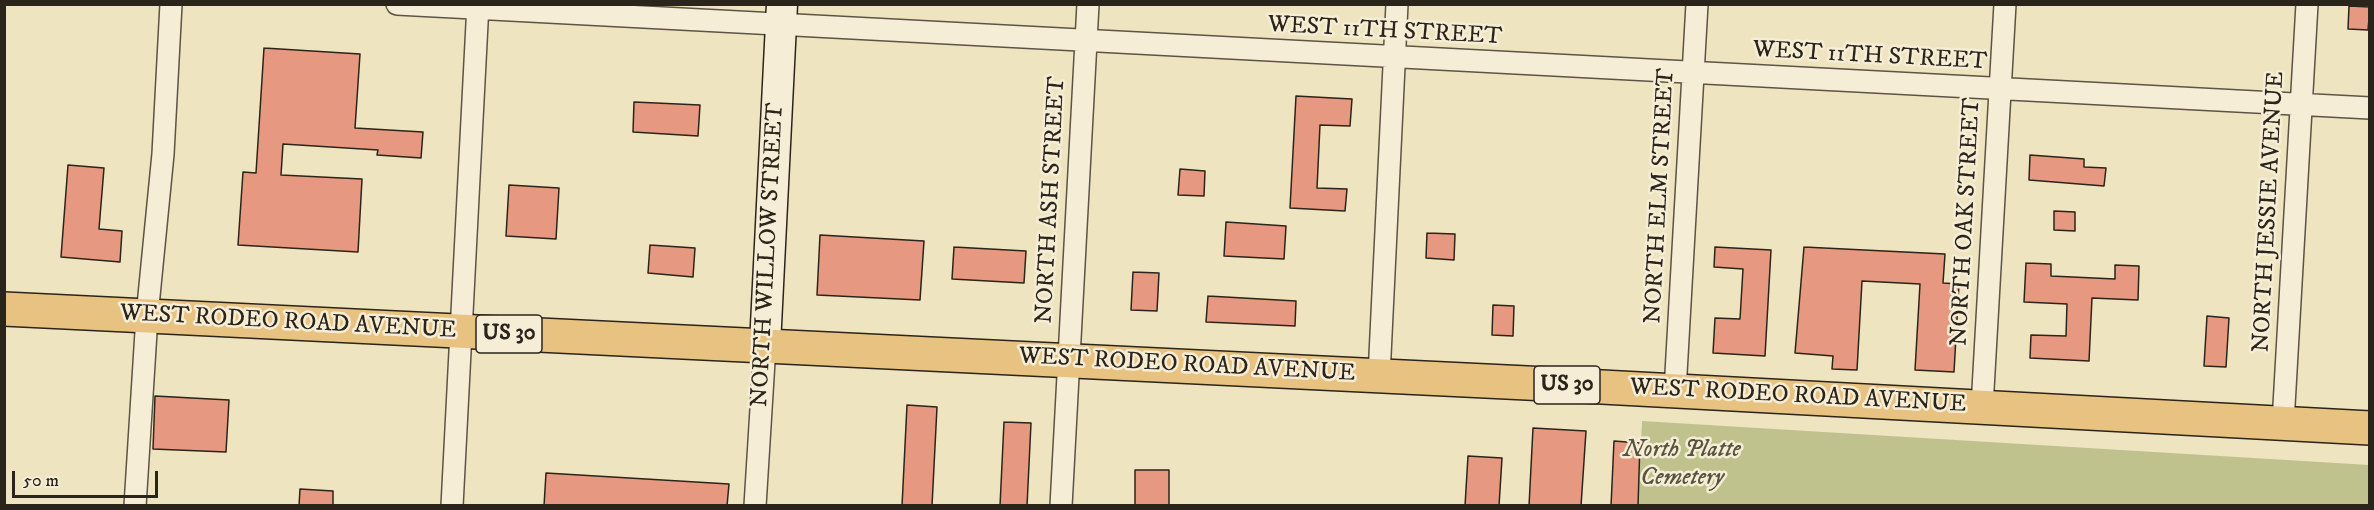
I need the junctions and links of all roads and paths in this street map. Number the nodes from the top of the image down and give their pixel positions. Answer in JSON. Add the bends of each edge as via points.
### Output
{"nodes":[{"id":1,"x":171,"y":4,"type":"edge"},
{"id":2,"x":397,"y":4,"type":"edge"},
{"id":3,"x":1088,"y":4,"type":"edge"},
{"id":4,"x":1397,"y":4,"type":"edge"},
{"id":5,"x":1697,"y":4,"type":"edge"},
{"id":6,"x":2005,"y":4,"type":"edge"},
{"id":7,"x":2307,"y":4,"type":"edge"},
{"id":8,"x":478,"y":7,"type":"edge"},
{"id":9,"x":782,"y":15,"type":"edge"},
{"id":10,"x":1086,"y":42,"type":"junction"},
{"id":11,"x":1395,"y":58,"type":"junction"},
{"id":12,"x":1693,"y":74,"type":"junction"},
{"id":13,"x":2000,"y":90,"type":"junction"},
{"id":14,"x":2302,"y":105,"type":"junction"},
{"id":15,"x":2370,"y":108,"type":"edge"},
{"id":16,"x":4,"y":309,"type":"edge"},
{"id":17,"x":147,"y":316,"type":"junction"},
{"id":18,"x":460,"y":332,"type":"junction"},
{"id":19,"x":765,"y":345,"type":"junction"},
{"id":20,"x":1068,"y":360,"type":"junction"},
{"id":21,"x":1379,"y":376,"type":"junction"},
{"id":22,"x":1675,"y":391,"type":"junction"},
{"id":23,"x":1982,"y":407,"type":"junction"},
{"id":24,"x":2283,"y":423,"type":"junction"},
{"id":25,"x":2370,"y":428,"type":"edge"},
{"id":26,"x":135,"y":506,"type":"edge"},
{"id":27,"x":452,"y":506,"type":"edge"},
{"id":28,"x":755,"y":506,"type":"edge"},
{"id":29,"x":1061,"y":506,"type":"edge"}],
"edges":[{"from":1,"to":17,"type":"street","via":[[163,154]]},
{"from":2,"to":8,"type":"street","name":"WEST 11TH STREET"},
{"from":3,"to":10,"type":"street","name":"NORTH ASH STREET"},
{"from":4,"to":11,"type":"street"},
{"from":5,"to":12,"type":"street","name":"NORTH ELM STREET"},
{"from":6,"to":13,"type":"street","name":"NORTH OAK STREET"},
{"from":7,"to":14,"type":"street","name":"NORTH JESSIE AVENUE"},
{"from":8,"to":9,"type":"street","name":"WEST 11TH STREET"},
{"from":8,"to":18,"type":"street"},
{"from":9,"to":10,"type":"street","name":"WEST 11TH STREET"},
{"from":9,"to":19,"type":"main road","name":"NORTH WILLOW STREET"},
{"from":10,"to":11,"type":"street","name":"WEST 11TH STREET"},
{"from":10,"to":20,"type":"street","name":"NORTH ASH STREET"},
{"from":11,"to":12,"type":"street","name":"WEST 11TH STREET"},
{"from":11,"to":21,"type":"street"},
{"from":12,"to":13,"type":"street","name":"WEST 11TH STREET"},
{"from":12,"to":22,"type":"street","name":"NORTH ELM STREET"},
{"from":13,"to":14,"type":"street","name":"WEST 11TH STREET"},
{"from":13,"to":23,"type":"street","name":"NORTH OAK STREET"},
{"from":14,"to":15,"type":"street","name":"WEST 11TH STREET"},
{"from":14,"to":24,"type":"street","name":"NORTH JESSIE AVENUE"},
{"from":16,"to":17,"type":"main road","name":"WEST RODEO ROAD AVENUE","number":"US 30"},
{"from":17,"to":18,"type":"main road","name":"WEST RODEO ROAD AVENUE","number":"US 30"},
{"from":17,"to":26,"type":"street"},
{"from":18,"to":19,"type":"main road","name":"WEST RODEO ROAD AVENUE","number":"US 30"},
{"from":18,"to":27,"type":"street"},
{"from":19,"to":20,"type":"main road","name":"WEST RODEO ROAD AVENUE","number":"US 30"},
{"from":19,"to":28,"type":"street","name":"NORTH WILLOW STREET"},
{"from":20,"to":21,"type":"main road","name":"WEST RODEO ROAD AVENUE","number":"US 30"},
{"from":20,"to":29,"type":"street","name":"NORTH ASH STREET"},
{"from":21,"to":22,"type":"main road","name":"WEST RODEO ROAD AVENUE","number":"US 30"},
{"from":22,"to":23,"type":"main road","name":"WEST RODEO ROAD AVENUE","number":"US 30"},
{"from":23,"to":24,"type":"main road","name":"WEST RODEO ROAD AVENUE","number":"US 30"},
{"from":24,"to":25,"type":"main road","name":"WEST RODEO ROAD AVENUE","number":"US 30"}]}
